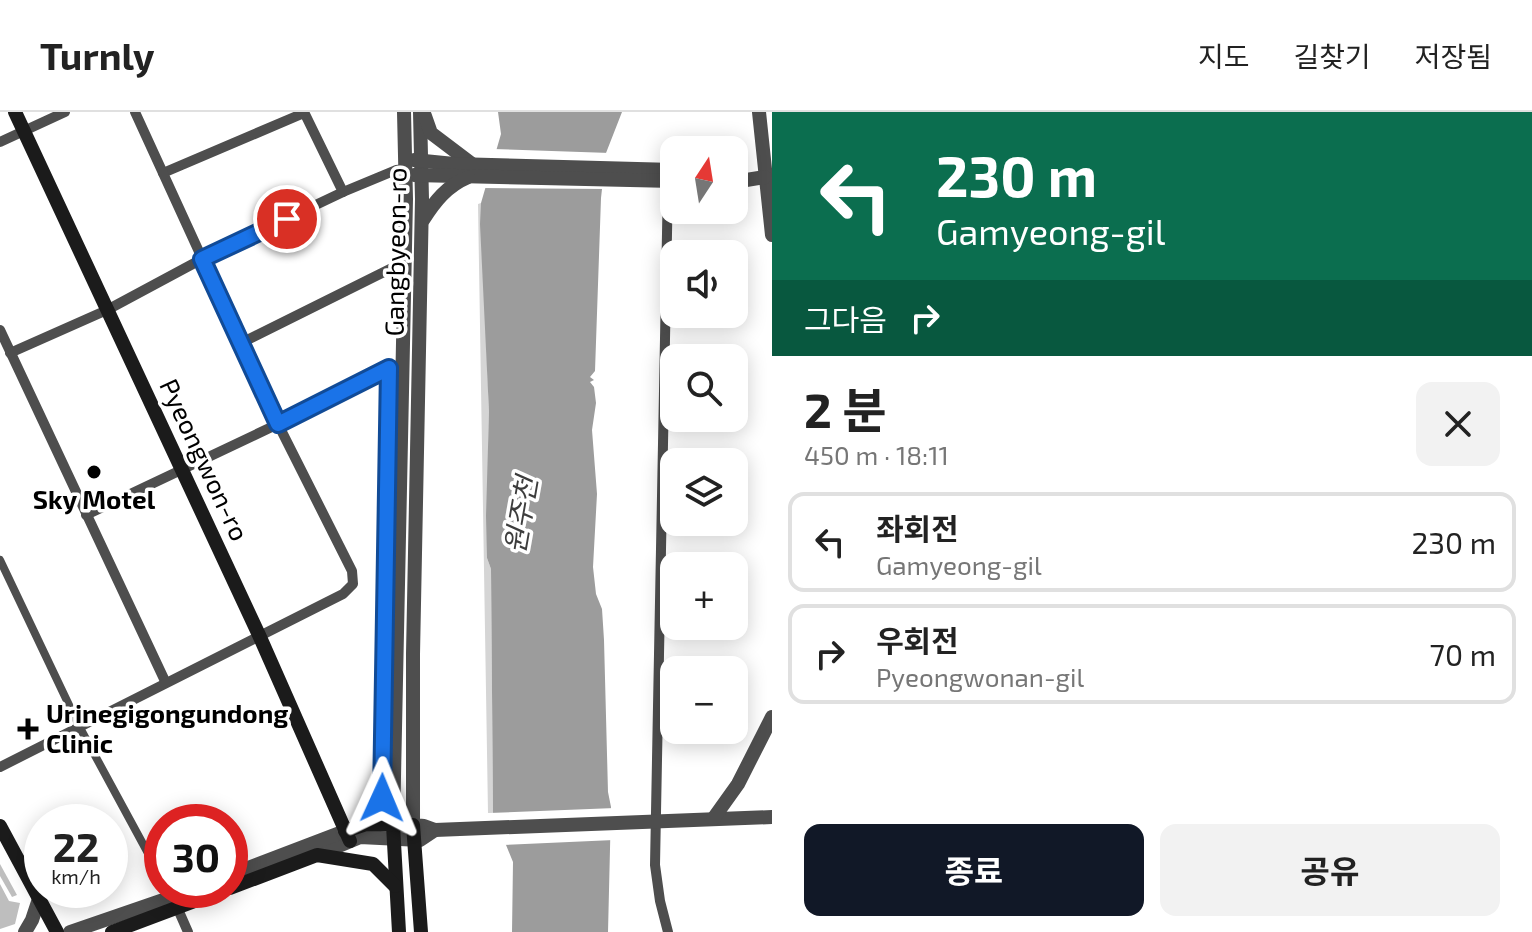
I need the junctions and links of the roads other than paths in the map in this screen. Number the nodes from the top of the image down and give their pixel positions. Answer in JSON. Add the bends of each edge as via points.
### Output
{"nodes":[{"id":1,"x":15,"y":112,"type":"edge"},
{"id":2,"x":65,"y":112,"type":"edge"},
{"id":3,"x":135,"y":112,"type":"edge"},
{"id":4,"x":304,"y":112,"type":"edge"},
{"id":5,"x":422,"y":112,"type":"edge"},
{"id":6,"x":759,"y":112,"type":"edge"},
{"id":7,"x":403,"y":114,"type":"edge"},
{"id":8,"x":23,"y":130,"type":"junction"},
{"id":9,"x":0,"y":142,"type":"edge"},
{"id":10,"x":406,"y":168,"type":"junction"},
{"id":11,"x":422,"y":168,"type":"junction"},
{"id":12,"x":454,"y":168,"type":"junction"},
{"id":13,"x":163,"y":173,"type":"junction"},
{"id":14,"x":660,"y":175,"type":"edge"},
{"id":15,"x":748,"y":175,"type":"edge"},
{"id":16,"x":765,"y":177,"type":"junction"},
{"id":17,"x":748,"y":180,"type":"edge"},
{"id":18,"x":343,"y":192,"type":"junction"},
{"id":19,"x":421,"y":223,"type":"junction"},
{"id":20,"x":669,"y":224,"type":"edge"},
{"id":21,"x":772,"y":235,"type":"edge"},
{"id":22,"x":202,"y":259,"type":"junction"},
{"id":23,"x":392,"y":268,"type":"dead end"},
{"id":24,"x":107,"y":310,"type":"junction"},
{"id":25,"x":0,"y":330,"type":"edge"},
{"id":26,"x":241,"y":343,"type":"junction"},
{"id":27,"x":10,"y":353,"type":"junction"},
{"id":28,"x":278,"y":424,"type":"junction"},
{"id":29,"x":182,"y":470,"type":"junction"},
{"id":30,"x":86,"y":515,"type":"junction"},
{"id":31,"x":0,"y":560,"type":"edge"},
{"id":32,"x":259,"y":635,"type":"junction"},
{"id":33,"x":165,"y":681,"type":"junction"},
{"id":34,"x":772,"y":717,"type":"edge"},
{"id":35,"x":79,"y":726,"type":"junction"},
{"id":36,"x":0,"y":767,"type":"edge"},
{"id":37,"x":772,"y":817,"type":"edge"},
{"id":38,"x":713,"y":819,"type":"junction"},
{"id":39,"x":651,"y":821,"type":"junction"},
{"id":40,"x":0,"y":826,"type":"edge"},
{"id":41,"x":393,"y":832,"type":"junction"},
{"id":42,"x":413,"y":832,"type":"junction"},
{"id":43,"x":347,"y":836,"type":"junction"},
{"id":44,"x":144,"y":846,"type":"edge"},
{"id":45,"x":317,"y":855,"type":"junction"},
{"id":46,"x":248,"y":869,"type":"edge"},
{"id":47,"x":24,"y":871,"type":"edge"},
{"id":48,"x":248,"y":881,"type":"edge"},
{"id":49,"x":395,"y":886,"type":"junction"},
{"id":50,"x":144,"y":907,"type":"edge"},
{"id":51,"x":36,"y":908,"type":"edge"},
{"id":52,"x":44,"y":908,"type":"edge"},
{"id":53,"x":154,"y":908,"type":"edge"},
{"id":54,"x":177,"y":908,"type":"edge"},
{"id":55,"x":25,"y":932,"type":"edge"},
{"id":56,"x":57,"y":932,"type":"edge"},
{"id":57,"x":70,"y":932,"type":"edge"},
{"id":58,"x":112,"y":932,"type":"edge"},
{"id":59,"x":188,"y":932,"type":"edge"},
{"id":60,"x":399,"y":932,"type":"edge"},
{"id":61,"x":421,"y":932,"type":"edge"},
{"id":62,"x":668,"y":932,"type":"edge"}],
"edges":[{"from":1,"to":8,"type":"main road","name":"Pyeongwon-ro"},
{"from":2,"to":8,"type":"street"},
{"from":3,"to":13,"type":"street"},
{"from":4,"to":13,"type":"street"},
{"from":4,"to":18,"type":"street"},
{"from":5,"to":11,"type":"street","name":"Gangbyeon-ro"},
{"from":5,"to":12,"type":"street"},
{"from":6,"to":16,"type":"street"},
{"from":7,"to":10,"type":"street","name":"Gangbyeon-ro"},
{"from":8,"to":9,"type":"street"},
{"from":8,"to":24,"type":"main road","name":"Pyeongwon-ro"},
{"from":10,"to":11,"type":"street"},
{"from":10,"to":18,"type":"street"},
{"from":10,"to":41,"type":"street","name":"Gangbyeon-ro"},
{"from":11,"to":12,"type":"street"},
{"from":11,"to":19,"type":"street","name":"Gangbyeon-ro"},
{"from":12,"to":14,"type":"street"},
{"from":12,"to":19,"type":"street"},
{"from":13,"to":22,"type":"street"},
{"from":15,"to":16,"type":"street"},
{"from":16,"to":17,"type":"street"},
{"from":16,"to":21,"type":"street"},
{"from":18,"to":22,"type":"street"},
{"from":19,"to":42,"type":"street","name":"Gangbyeon-ro"},
{"from":20,"to":39,"type":"street"},
{"from":22,"to":24,"type":"street"},
{"from":22,"to":26,"type":"street"},
{"from":23,"to":26,"type":"street"},
{"from":24,"to":27,"type":"street"},
{"from":24,"to":29,"type":"main road","name":"Pyeongwon-ro"},
{"from":25,"to":27,"type":"street"},
{"from":26,"to":28,"type":"street"},
{"from":27,"to":30,"type":"street"},
{"from":28,"to":29,"type":"street"},
{"from":28,"to":32,"type":"street","via":[[352,571],[353,584],[343,594]]},
{"from":28,"to":41,"type":"street","via":[[389,368],[382,798]]},
{"from":29,"to":30,"type":"street"},
{"from":29,"to":32,"type":"main road","name":"Pyeongwon-ro"},
{"from":30,"to":33,"type":"street"},
{"from":31,"to":35,"type":"street"},
{"from":32,"to":33,"type":"street"},
{"from":32,"to":43,"type":"main road","name":"Pyeongwon-ro"},
{"from":33,"to":35,"type":"street"},
{"from":34,"to":38,"type":"street","via":[[738,784]]},
{"from":35,"to":36,"type":"street"},
{"from":35,"to":44,"type":"street"},
{"from":37,"to":38,"type":"street"},
{"from":38,"to":39,"type":"street"},
{"from":39,"to":42,"type":"street","via":[[435,830],[420,840]]},
{"from":39,"to":62,"type":"street"},
{"from":40,"to":47,"type":"main road"},
{"from":41,"to":42,"type":"street"},
{"from":41,"to":43,"type":"main road","via":[[366,824]]},
{"from":41,"to":49,"type":"main road"},
{"from":42,"to":61,"type":"main road"},
{"from":43,"to":45,"type":"street"},
{"from":43,"to":46,"type":"street"},
{"from":45,"to":48,"type":"main road"},
{"from":45,"to":49,"type":"main road","via":[[373,864]]},
{"from":49,"to":60,"type":"main road"},
{"from":50,"to":57,"type":"street"},
{"from":51,"to":55,"type":"street"},
{"from":52,"to":56,"type":"main road"},
{"from":53,"to":58,"type":"main road"},
{"from":54,"to":59,"type":"street"}]}
